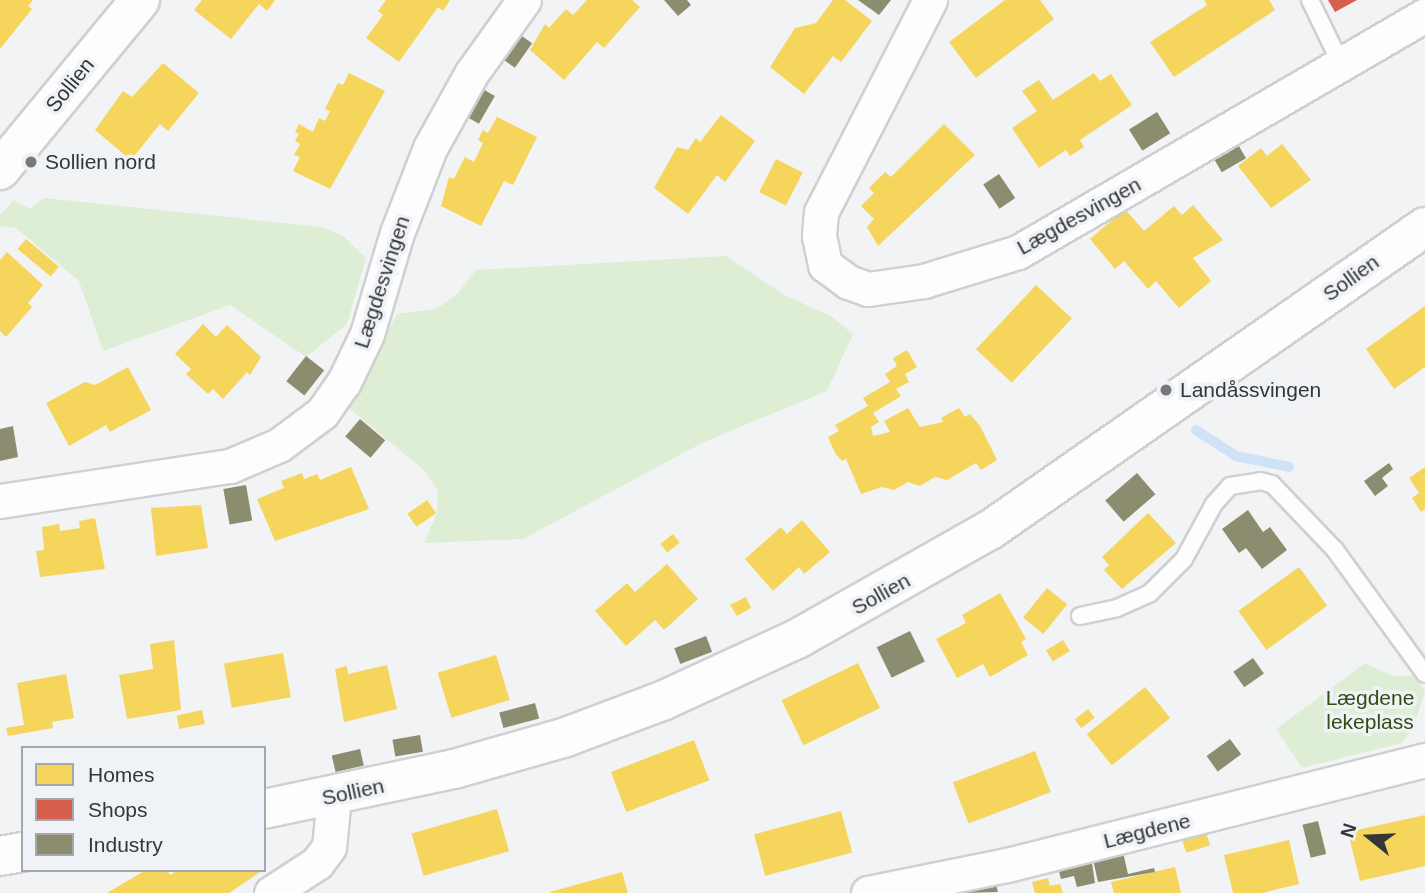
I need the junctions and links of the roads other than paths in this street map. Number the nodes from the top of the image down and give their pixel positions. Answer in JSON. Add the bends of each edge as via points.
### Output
{"nodes":[{"id":1,"x":140,"y":0,"type":"edge"},
{"id":2,"x":524,"y":0,"type":"edge"},
{"id":3,"x":930,"y":0,"type":"edge"},
{"id":4,"x":1310,"y":0,"type":"edge"},
{"id":5,"x":1425,"y":15,"type":"edge"},
{"id":6,"x":1340,"y":62,"type":"junction"},
{"id":7,"x":0,"y":170,"type":"edge"},
{"id":8,"x":1425,"y":227,"type":"edge"},
{"id":9,"x":0,"y":501,"type":"edge"},
{"id":10,"x":1080,"y":616,"type":"dead end"},
{"id":11,"x":1425,"y":674,"type":"edge"},
{"id":12,"x":1425,"y":760,"type":"edge"},
{"id":13,"x":334,"y":797,"type":"junction"},
{"id":14,"x":266,"y":809,"type":"edge"},
{"id":15,"x":21,"y":852,"type":"edge"},
{"id":16,"x":0,"y":856,"type":"edge"},
{"id":17,"x":271,"y":893,"type":"edge"},
{"id":18,"x":868,"y":893,"type":"edge"}],
"edges":[{"from":1,"to":7,"type":"street","name":"Sollien"},
{"from":2,"to":9,"type":"street","name":"Lægdesvingen","via":[[471,74],[430,148],[397,233],[367,334],[344,383],[322,413],[279,445],[230,466]]},
{"from":3,"to":6,"type":"street","name":"Lægdesvingen","via":[[821,212],[818,236],[825,265],[848,282],[868,289],[924,281],[1018,251],[1205,146]]},
{"from":4,"to":6,"type":"lane"},
{"from":5,"to":6,"type":"street","name":"Lægdesvingen"},
{"from":8,"to":13,"type":"street","name":"Sollien","via":[[990,530],[829,623],[731,671],[566,737]]},
{"from":10,"to":11,"type":"lane","via":[[1117,608],[1150,593],[1184,559],[1230,486],[1260,481],[1272,484],[1335,550]]},
{"from":12,"to":18,"type":"street","name":"Lægdene","via":[[1021,861]]},
{"from":13,"to":14,"type":"street","name":"Sollien"},
{"from":13,"to":17,"type":"street","via":[[329,847],[317,863]]},
{"from":15,"to":16,"type":"street"}]}
